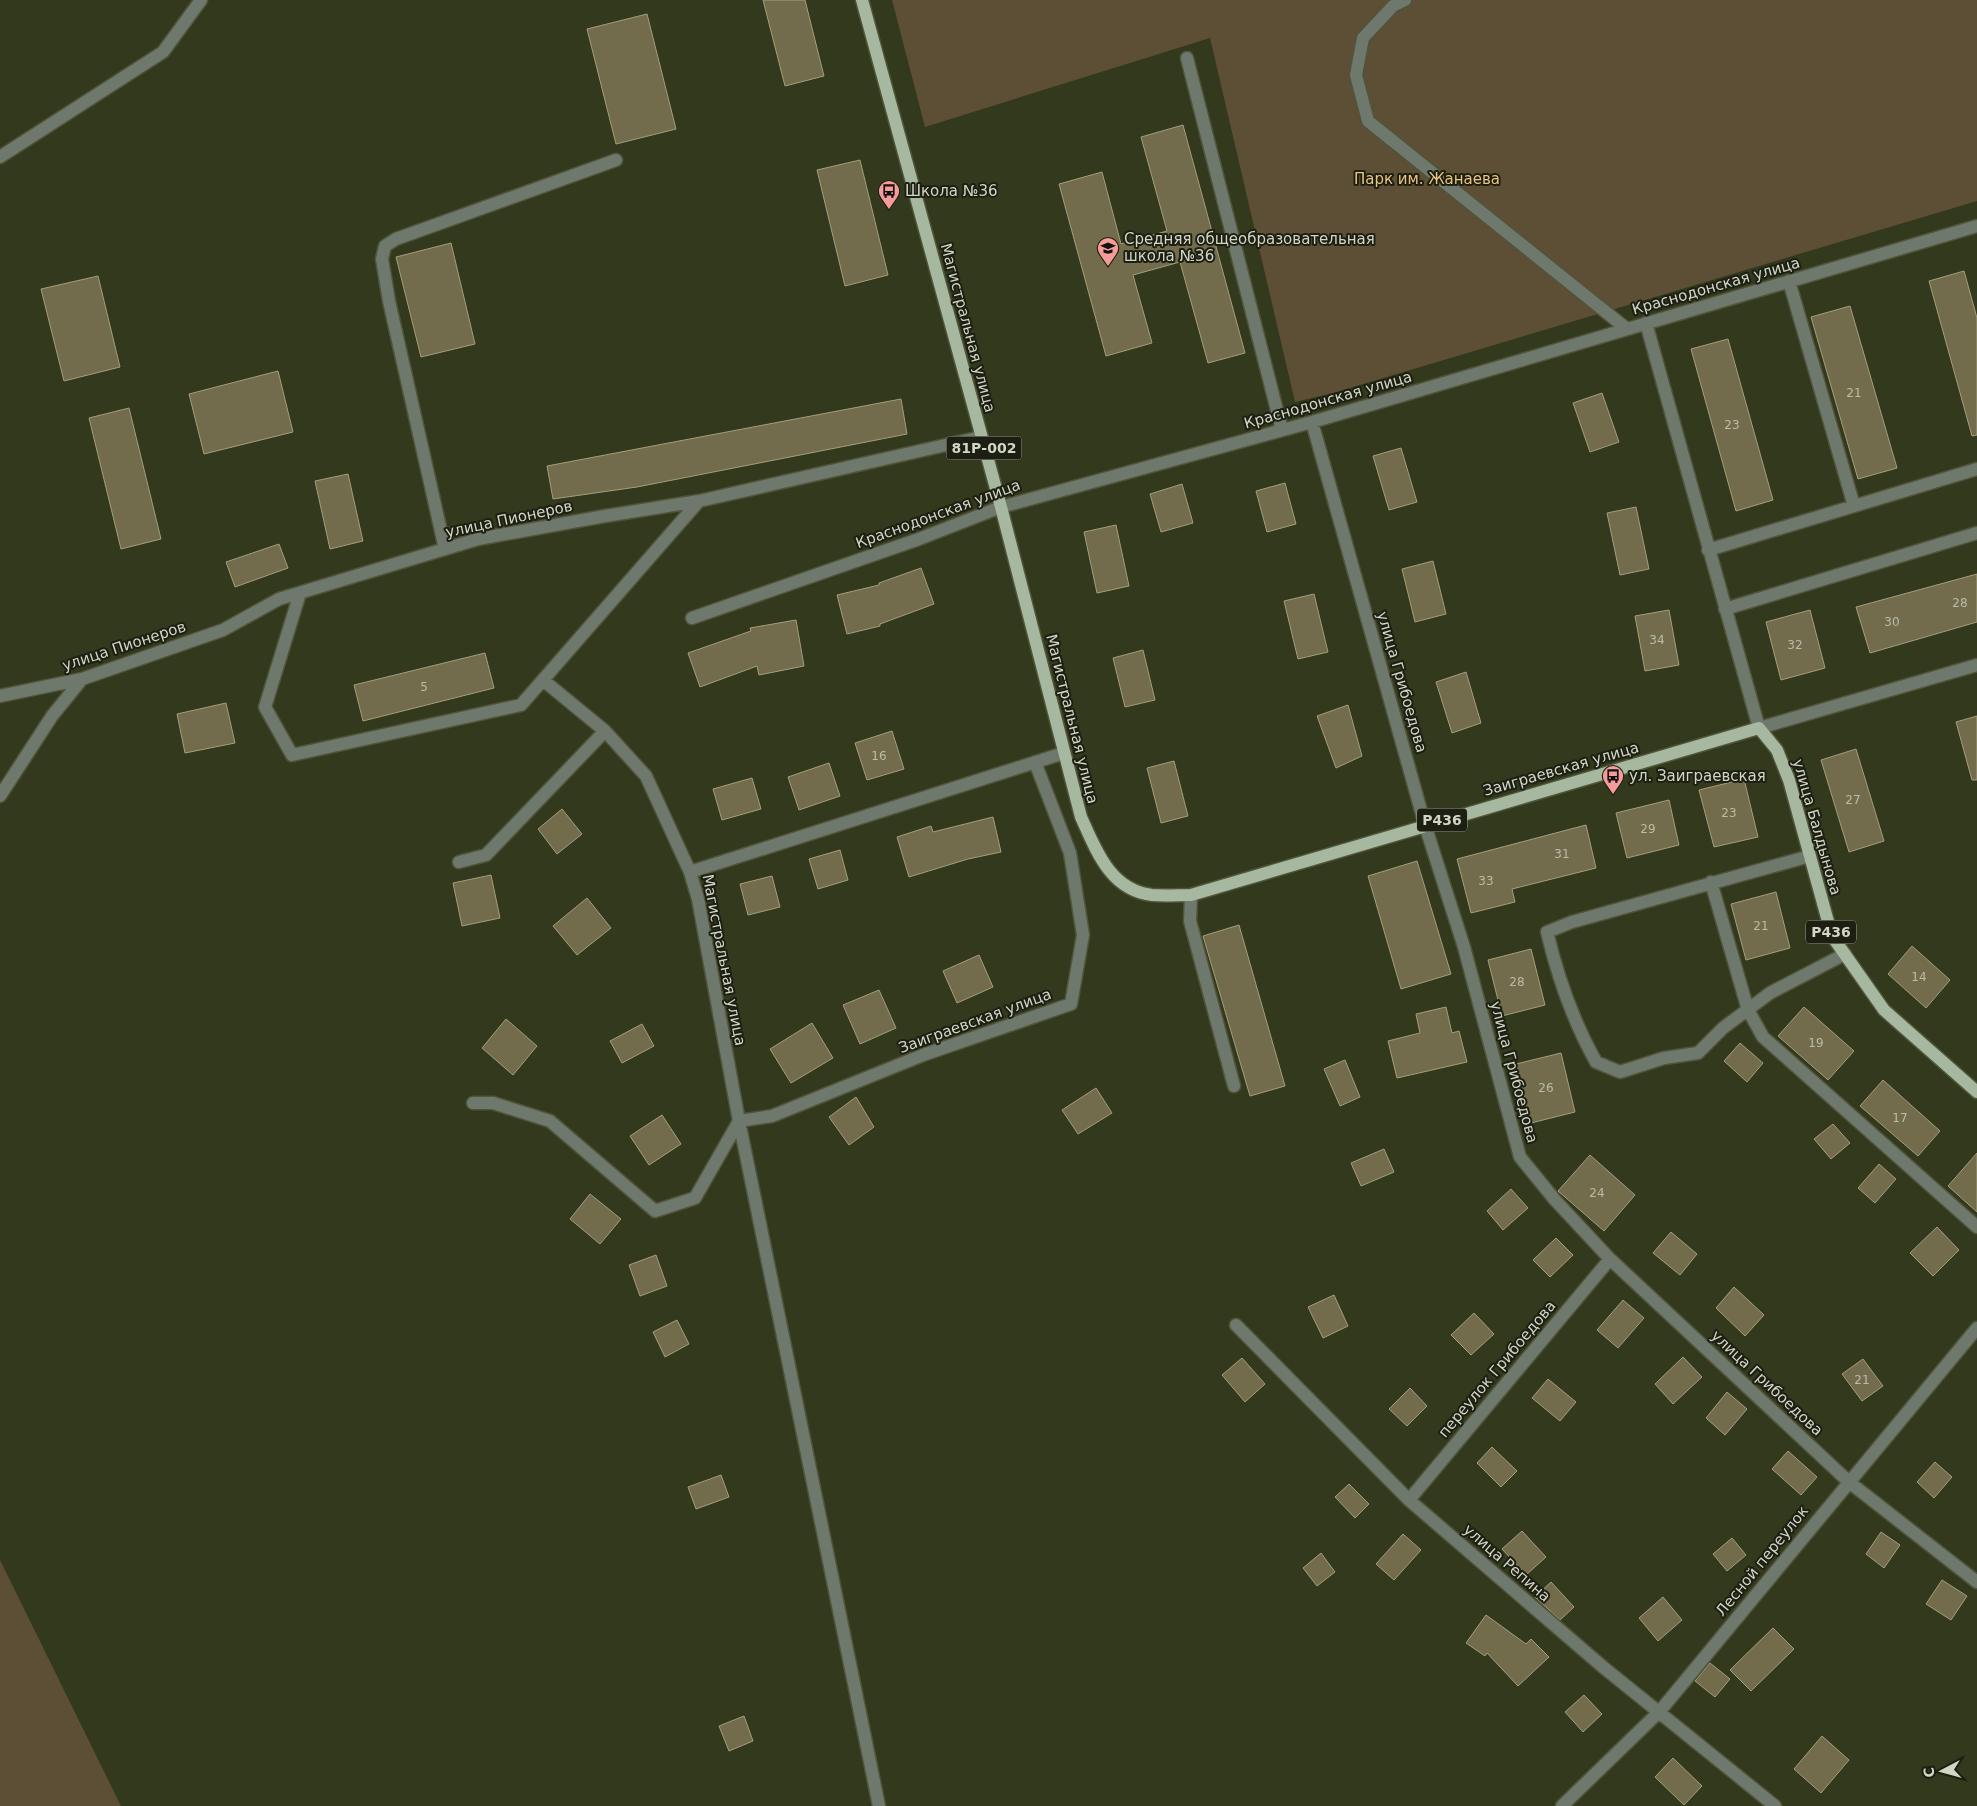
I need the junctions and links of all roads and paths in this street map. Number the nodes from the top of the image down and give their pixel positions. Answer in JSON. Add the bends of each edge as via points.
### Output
{"nodes":[{"id":1,"x":201,"y":0,"type":"edge"},
{"id":2,"x":862,"y":0,"type":"edge"},
{"id":3,"x":1405,"y":0,"type":"edge"},
{"id":4,"x":1187,"y":58,"type":"dead end"},
{"id":5,"x":0,"y":158,"type":"edge"},
{"id":6,"x":616,"y":160,"type":"dead end"},
{"id":7,"x":1977,"y":226,"type":"edge"},
{"id":8,"x":1789,"y":281,"type":"junction"},
{"id":9,"x":1646,"y":324,"type":"junction"},
{"id":10,"x":1626,"y":329,"type":"junction"},
{"id":11,"x":1312,"y":422,"type":"junction"},
{"id":12,"x":1282,"y":430,"type":"junction"},
{"id":13,"x":981,"y":437,"type":"junction"},
{"id":14,"x":1977,"y":469,"type":"edge"},
{"id":15,"x":699,"y":501,"type":"junction"},
{"id":16,"x":1001,"y":506,"type":"junction"},
{"id":17,"x":1854,"y":506,"type":"junction"},
{"id":18,"x":1977,"y":533,"type":"edge"},
{"id":19,"x":445,"y":549,"type":"junction"},
{"id":20,"x":1708,"y":550,"type":"junction"},
{"id":21,"x":300,"y":593,"type":"junction"},
{"id":22,"x":1725,"y":608,"type":"junction"},
{"id":23,"x":692,"y":618,"type":"dead end"},
{"id":24,"x":1977,"y":664,"type":"edge"},
{"id":25,"x":82,"y":679,"type":"junction"},
{"id":26,"x":543,"y":680,"type":"junction"},
{"id":27,"x":0,"y":696,"type":"edge"},
{"id":28,"x":1759,"y":728,"type":"junction"},
{"id":29,"x":605,"y":731,"type":"junction"},
{"id":30,"x":1064,"y":753,"type":"junction"},
{"id":31,"x":1035,"y":762,"type":"junction"},
{"id":32,"x":0,"y":796,"type":"edge"},
{"id":33,"x":1425,"y":825,"type":"junction"},
{"id":34,"x":1810,"y":856,"type":"junction"},
{"id":35,"x":459,"y":862,"type":"dead end"},
{"id":36,"x":690,"y":872,"type":"junction"},
{"id":37,"x":1710,"y":882,"type":"junction"},
{"id":38,"x":1124,"y":886,"type":"joint"},
{"id":39,"x":1191,"y":895,"type":"junction"},
{"id":40,"x":1845,"y":954,"type":"junction"},
{"id":41,"x":1748,"y":1010,"type":"junction"},
{"id":42,"x":1234,"y":1086,"type":"dead end"},
{"id":43,"x":1977,"y":1092,"type":"edge"},
{"id":44,"x":473,"y":1103,"type":"dead end"},
{"id":45,"x":739,"y":1122,"type":"junction"},
{"id":46,"x":1977,"y":1226,"type":"edge"},
{"id":47,"x":1610,"y":1259,"type":"junction"},
{"id":48,"x":1236,"y":1325,"type":"dead end"},
{"id":49,"x":1977,"y":1328,"type":"edge"},
{"id":50,"x":1849,"y":1482,"type":"junction"},
{"id":51,"x":1409,"y":1500,"type":"junction"},
{"id":52,"x":1977,"y":1582,"type":"edge"},
{"id":53,"x":1660,"y":1711,"type":"junction"},
{"id":54,"x":879,"y":1806,"type":"edge"},
{"id":55,"x":1562,"y":1806,"type":"edge"},
{"id":56,"x":1775,"y":1806,"type":"edge"}],
"edges":[{"from":1,"to":5,"type":"street","via":[[163,52]]},
{"from":2,"to":13,"type":"main road","name":"Магистральная улица","number":"81Р-002"},
{"from":3,"to":10,"type":"street","via":[[1393,6],[1363,38],[1356,76],[1368,121]]},
{"from":4,"to":12,"type":"street"},
{"from":6,"to":19,"type":"street","via":[[396,238],[385,246],[382,258],[389,301]]},
{"from":7,"to":8,"type":"street","name":"Краснодонская улица"},
{"from":8,"to":9,"type":"street","name":"Краснодонская улица"},
{"from":8,"to":17,"type":"street"},
{"from":9,"to":10,"type":"street","name":"Краснодонская улица"},
{"from":9,"to":20,"type":"street"},
{"from":10,"to":11,"type":"street","name":"Краснодонская улица"},
{"from":11,"to":12,"type":"street","name":"Краснодонская улица"},
{"from":11,"to":33,"type":"street","name":"улица Грибоедова"},
{"from":12,"to":16,"type":"street","name":"Краснодонская улица"},
{"from":13,"to":15,"type":"street","name":"улица Пионеров"},
{"from":13,"to":16,"type":"main road","name":"Магистральная улица","number":"81Р-002"},
{"from":14,"to":17,"type":"street"},
{"from":15,"to":19,"type":"street","name":"улица Пионеров","via":[[497,536]]},
{"from":15,"to":26,"type":"street"},
{"from":16,"to":23,"type":"street","name":"Краснодонская улица","via":[[919,539]]},
{"from":16,"to":30,"type":"main road","name":"Магистральная улица","number":"81Р-002"},
{"from":17,"to":20,"type":"street"},
{"from":18,"to":22,"type":"street"},
{"from":19,"to":21,"type":"street","name":"улица Пионеров"},
{"from":20,"to":22,"type":"street"},
{"from":21,"to":25,"type":"street","name":"улица Пионеров","via":[[279,600],[223,630]]},
{"from":21,"to":26,"type":"street","via":[[265,707],[292,756],[521,705]]},
{"from":22,"to":28,"type":"street"},
{"from":24,"to":28,"type":"street","name":"Заиграевская улица"},
{"from":25,"to":27,"type":"street","name":"улица Пионеров"},
{"from":25,"to":32,"type":"street","via":[[52,716]]},
{"from":26,"to":29,"type":"street","name":"Магистральная улица"},
{"from":28,"to":33,"type":"main road","name":"Заиграевская улица","number":"P436"},
{"from":28,"to":34,"type":"main road","name":"улица Балдынова","number":"P436","via":[[1777,750],[1789,780]]},
{"from":29,"to":35,"type":"street","via":[[486,855]]},
{"from":29,"to":36,"type":"street","name":"Магистральная улица","via":[[646,776]]},
{"from":30,"to":31,"type":"street"},
{"from":30,"to":38,"type":"main road","name":"Магистральная улица","number":"81Р-002","via":[[1081,817],[1102,863]]},
{"from":31,"to":36,"type":"street"},
{"from":31,"to":45,"type":"street","name":"Заиграевская улица","via":[[1070,853],[1083,935],[1071,1004],[923,1055],[772,1116]]},
{"from":33,"to":39,"type":"main road","name":"Заиграевская улица","number":"P436"},
{"from":33,"to":47,"type":"street","name":"улица Грибоедова","via":[[1464,947],[1520,1157],[1554,1200]]},
{"from":34,"to":37,"type":"street"},
{"from":34,"to":40,"type":"main road","name":"улица Балдынова","number":"P436","via":[[1832,936]]},
{"from":36,"to":45,"type":"street","name":"Магистральная улица","via":[[698,899]]},
{"from":37,"to":41,"type":"street"},
{"from":37,"to":41,"type":"street","via":[[1547,932],[1553,958],[1576,1026],[1596,1062],[1620,1072],[1664,1058],[1698,1052]]},
{"from":38,"to":39,"type":"main road","name":"Заиграевская улица","number":"P436","via":[[1150,894]]},
{"from":39,"to":42,"type":"street","via":[[1190,920]]},
{"from":40,"to":41,"type":"street","via":[[1770,993]]},
{"from":40,"to":43,"type":"main road","name":"улица Балдынова","number":"P436","via":[[1884,1010]]},
{"from":41,"to":46,"type":"street","via":[[1763,1037]]},
{"from":44,"to":45,"type":"street","via":[[493,1103],[550,1121],[655,1211],[695,1198]]},
{"from":45,"to":54,"type":"street","name":"Магистральная улица"},
{"from":47,"to":50,"type":"street","name":"улица Грибоедова"},
{"from":47,"to":51,"type":"street","name":"переулок Грибоедова"},
{"from":48,"to":51,"type":"street","name":"улица Репина"},
{"from":49,"to":50,"type":"street","name":"Лесной переулок"},
{"from":50,"to":52,"type":"street","name":"улица Грибоедова"},
{"from":50,"to":53,"type":"street","name":"Лесной переулок"},
{"from":51,"to":53,"type":"street","name":"улица Репина","via":[[1603,1667]]},
{"from":53,"to":55,"type":"street","name":"Лесной переулок"},
{"from":53,"to":56,"type":"street","name":"улица Репина"}]}
